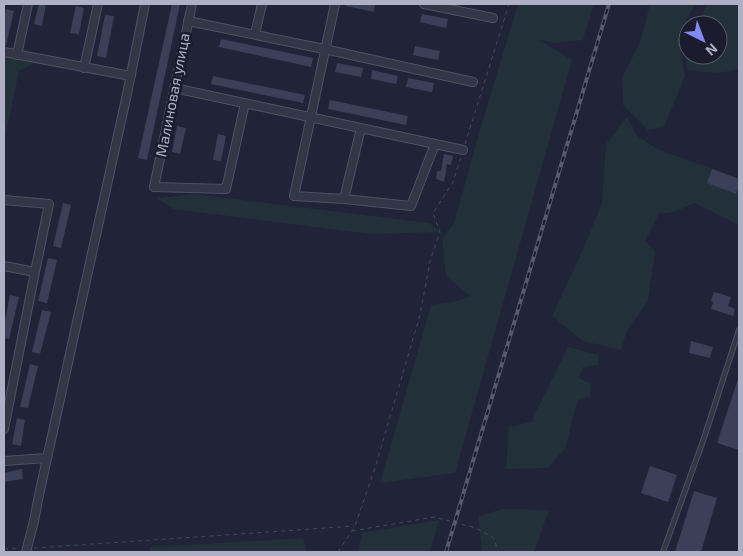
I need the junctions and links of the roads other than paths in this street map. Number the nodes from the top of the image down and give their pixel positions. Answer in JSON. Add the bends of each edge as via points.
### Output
{"nodes":[{"id":1,"x":28,"y":4,"type":"edge"},
{"id":2,"x":98,"y":4,"type":"edge"},
{"id":3,"x":145,"y":4,"type":"edge"},
{"id":4,"x":192,"y":4,"type":"edge"},
{"id":5,"x":262,"y":4,"type":"edge"},
{"id":6,"x":334,"y":4,"type":"edge"},
{"id":7,"x":424,"y":4,"type":"edge"},
{"id":8,"x":493,"y":18,"type":"dead end"},
{"id":9,"x":188,"y":21,"type":"junction"},
{"id":10,"x":256,"y":34,"type":"junction"},
{"id":11,"x":324,"y":49,"type":"junction"},
{"id":12,"x":4,"y":52,"type":"edge"},
{"id":13,"x":17,"y":55,"type":"junction"},
{"id":14,"x":84,"y":68,"type":"junction"},
{"id":15,"x":131,"y":76,"type":"junction"},
{"id":16,"x":474,"y":82,"type":"dead end"},
{"id":17,"x":174,"y":88,"type":"junction"},
{"id":18,"x":245,"y":103,"type":"junction"},
{"id":19,"x":311,"y":117,"type":"junction"},
{"id":20,"x":361,"y":128,"type":"junction"},
{"id":21,"x":435,"y":144,"type":"junction"},
{"id":22,"x":463,"y":150,"type":"road end"},
{"id":23,"x":344,"y":199,"type":"junction"},
{"id":24,"x":4,"y":200,"type":"edge"},
{"id":25,"x":4,"y":266,"type":"edge"},
{"id":26,"x":35,"y":272,"type":"junction"},
{"id":27,"x":739,"y":330,"type":"edge"},
{"id":28,"x":4,"y":429,"type":"edge"},
{"id":29,"x":47,"y":458,"type":"junction"},
{"id":30,"x":4,"y":461,"type":"edge"},
{"id":31,"x":26,"y":550,"type":"edge"},
{"id":32,"x":663,"y":552,"type":"edge"}],
"edges":[{"from":1,"to":13,"type":"street"},
{"from":2,"to":14,"type":"street"},
{"from":3,"to":15,"type":"street"},
{"from":4,"to":9,"type":"street","name":"Малиновая улица"},
{"from":5,"to":10,"type":"street"},
{"from":6,"to":11,"type":"street"},
{"from":7,"to":8,"type":"street"},
{"from":9,"to":10,"type":"street"},
{"from":9,"to":17,"type":"street","name":"Малиновая улица"},
{"from":10,"to":11,"type":"street"},
{"from":11,"to":16,"type":"street"},
{"from":11,"to":19,"type":"street"},
{"from":12,"to":13,"type":"street"},
{"from":13,"to":14,"type":"street"},
{"from":14,"to":15,"type":"street"},
{"from":15,"to":29,"type":"street"},
{"from":17,"to":18,"type":"street"},
{"from":17,"to":18,"type":"street","name":"Малиновая улица","via":[[154,187],[226,189]]},
{"from":18,"to":19,"type":"street"},
{"from":19,"to":20,"type":"street"},
{"from":19,"to":23,"type":"street","via":[[294,196]]},
{"from":20,"to":21,"type":"street"},
{"from":20,"to":23,"type":"street"},
{"from":21,"to":22,"type":"street"},
{"from":21,"to":23,"type":"street","via":[[411,206]]},
{"from":24,"to":26,"type":"street","via":[[49,204]]},
{"from":25,"to":26,"type":"street"},
{"from":26,"to":28,"type":"street"},
{"from":27,"to":32,"type":"lane"},
{"from":29,"to":30,"type":"street"},
{"from":29,"to":31,"type":"street"}]}
